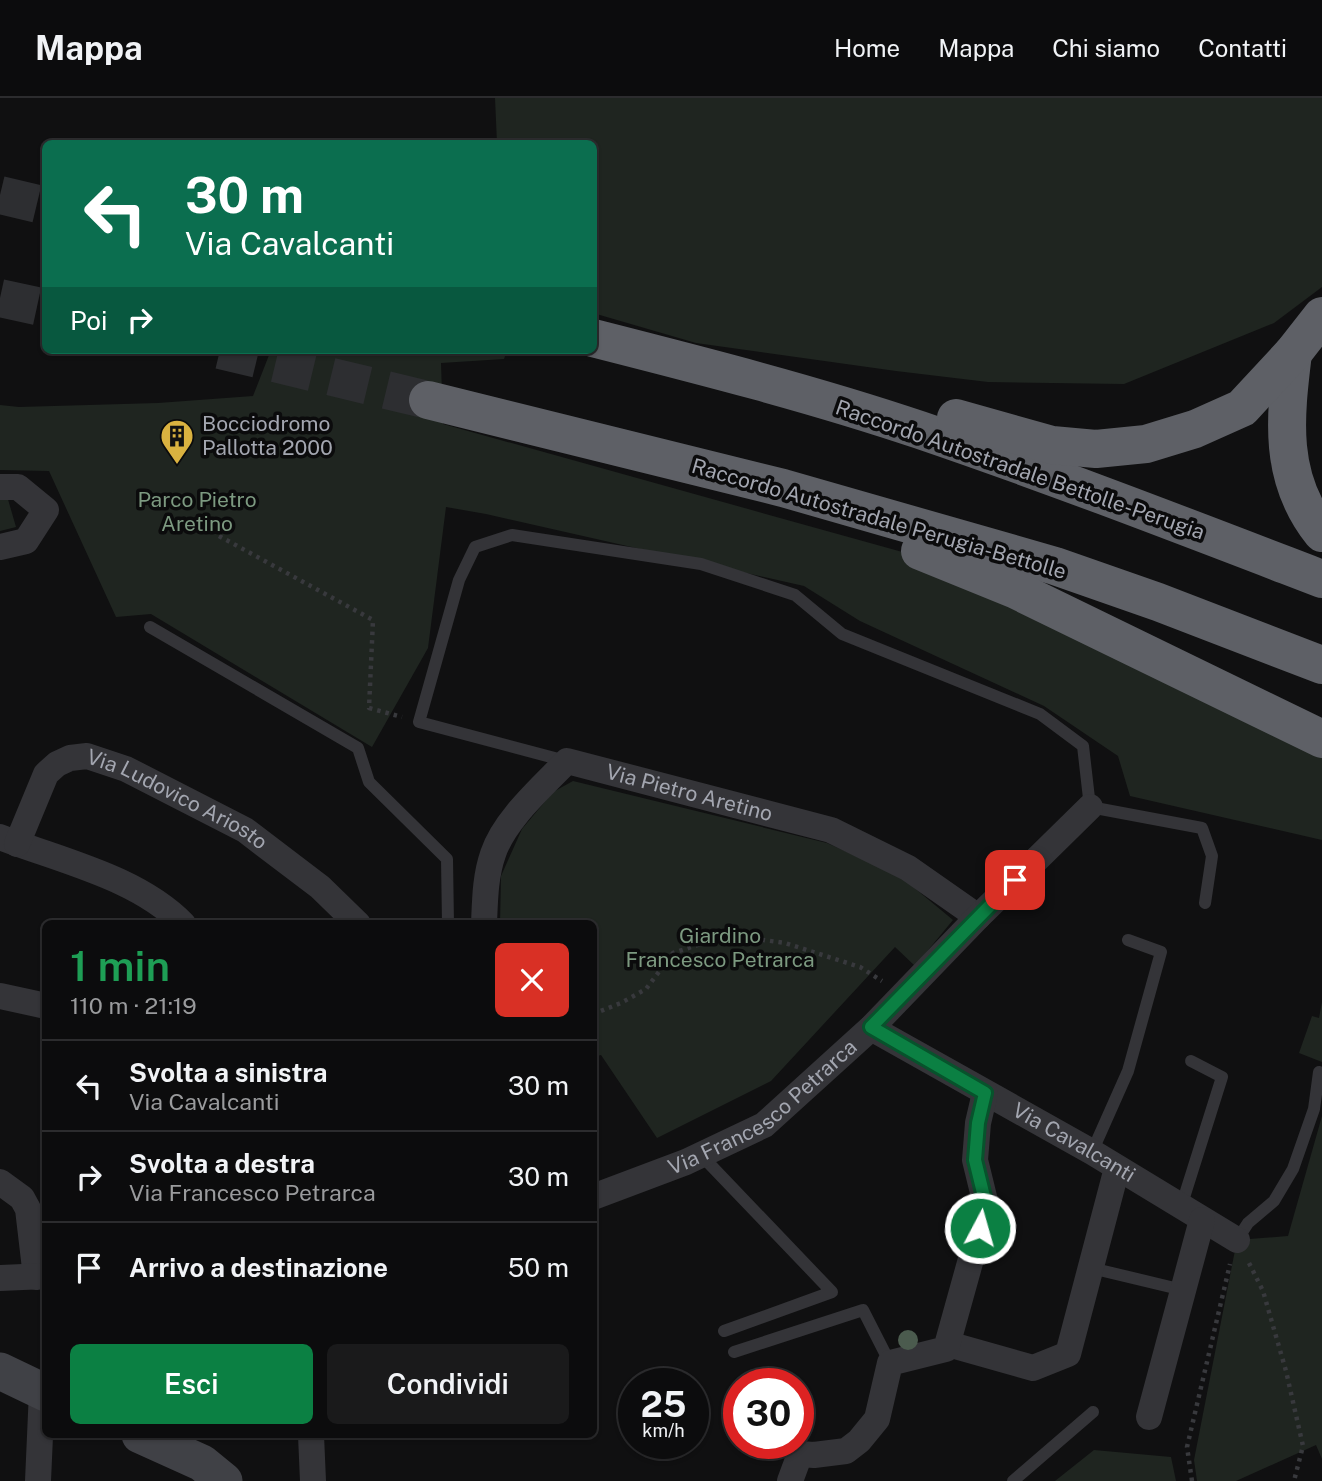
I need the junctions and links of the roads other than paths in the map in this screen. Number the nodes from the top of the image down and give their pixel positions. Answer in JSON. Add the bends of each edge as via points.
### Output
{"nodes":[{"id":1,"x":1322,"y":316,"type":"edge"},
{"id":2,"x":597,"y":339,"type":"edge"},
{"id":3,"x":1293,"y":353,"type":"junction"},
{"id":4,"x":718,"y":370,"type":"junction"},
{"id":5,"x":428,"y":400,"type":"tunnel mouth"},
{"id":6,"x":525,"y":425,"type":"junction"},
{"id":7,"x":0,"y":487,"type":"edge"},
{"id":8,"x":1322,"y":533,"type":"edge"},
{"id":9,"x":0,"y":547,"type":"edge"},
{"id":10,"x":1322,"y":579,"type":"edge"},
{"id":11,"x":150,"y":627,"type":"dead end"},
{"id":12,"x":1322,"y":665,"type":"edge"},
{"id":13,"x":1322,"y":739,"type":"edge"},
{"id":14,"x":567,"y":761,"type":"junction"},
{"id":15,"x":1090,"y":807,"type":"junction"},
{"id":16,"x":8,"y":841,"type":"edge"},
{"id":17,"x":1205,"y":903,"type":"dead end"},
{"id":18,"x":978,"y":917,"type":"junction"},
{"id":19,"x":179,"y":920,"type":"edge"},
{"id":20,"x":354,"y":920,"type":"edge"},
{"id":21,"x":448,"y":920,"type":"edge"},
{"id":22,"x":484,"y":920,"type":"edge"},
{"id":23,"x":1129,"y":940,"type":"dead end"},
{"id":24,"x":0,"y":996,"type":"edge"},
{"id":25,"x":42,"y":1005,"type":"edge"},
{"id":26,"x":871,"y":1027,"type":"junction"},
{"id":27,"x":1191,"y":1061,"type":"dead end"},
{"id":28,"x":1319,"y":1072,"type":"dead end"},
{"id":29,"x":985,"y":1093,"type":"junction"},
{"id":30,"x":1092,"y":1152,"type":"junction"},
{"id":31,"x":701,"y":1154,"type":"junction"},
{"id":32,"x":1116,"y":1168,"type":"junction"},
{"id":33,"x":0,"y":1182,"type":"edge"},
{"id":34,"x":597,"y":1195,"type":"edge"},
{"id":35,"x":1192,"y":1214,"type":"junction"},
{"id":36,"x":1237,"y":1240,"type":"joint"},
{"id":37,"x":1091,"y":1268,"type":"junction"},
{"id":38,"x":41,"y":1277,"type":"edge"},
{"id":39,"x":0,"y":1279,"type":"edge"},
{"id":40,"x":1183,"y":1290,"type":"junction"},
{"id":41,"x":724,"y":1331,"type":"dead end"},
{"id":42,"x":948,"y":1344,"type":"junction"},
{"id":43,"x":734,"y":1352,"type":"dead end"},
{"id":44,"x":890,"y":1363,"type":"junction"},
{"id":45,"x":0,"y":1371,"type":"edge"},
{"id":46,"x":42,"y":1391,"type":"edge"},
{"id":47,"x":1093,"y":1412,"type":"dead end"},
{"id":48,"x":1149,"y":1417,"type":"dead end"},
{"id":49,"x":42,"y":1422,"type":"edge"},
{"id":50,"x":147,"y":1438,"type":"edge"},
{"id":51,"x":311,"y":1438,"type":"edge"},
{"id":52,"x":38,"y":1481,"type":"edge"},
{"id":53,"x":223,"y":1481,"type":"edge"},
{"id":54,"x":313,"y":1481,"type":"edge"},
{"id":55,"x":790,"y":1481,"type":"edge"},
{"id":56,"x":1013,"y":1481,"type":"edge"}],
"edges":[{"from":1,"to":3,"type":"highway"},
{"from":2,"to":4,"type":"highway","name":"Raccordo Autostradale Bettolle-Perugia"},
{"from":3,"to":4,"type":"highway","via":[[1242,408],[1146,444],[1096,449],[1052,445],[826,381]]},
{"from":3,"to":8,"type":"highway","via":[[1287,401],[1291,472],[1306,513]]},
{"from":4,"to":10,"type":"highway","name":"Raccordo Autostradale Bettolle-Perugia","via":[[917,429]]},
{"from":5,"to":6,"type":"highway","name":"Raccordo Autostradale Perugia-Bettolle"},
{"from":6,"to":12,"type":"highway","name":"Raccordo Autostradale Perugia-Bettolle","via":[[783,488],[1055,566]]},
{"from":6,"to":13,"type":"highway","via":[[622,461],[954,563]]},
{"from":7,"to":9,"type":"street","via":[[18,487],[46,510],[26,541]]},
{"from":11,"to":21,"type":"lane","via":[[358,748],[369,782],[447,859]]},
{"from":14,"to":15,"type":"lane","via":[[419,722],[459,580],[475,547],[512,535],[701,564],[795,595],[842,634],[1040,714],[1083,746]]},
{"from":14,"to":18,"type":"street","name":"Via Pietro Aretino","via":[[831,830],[908,868]]},
{"from":14,"to":22,"type":"street","via":[[513,818],[493,852]]},
{"from":15,"to":17,"type":"lane","via":[[1202,828],[1212,856]]},
{"from":15,"to":18,"type":"street","name":"Via Francesco Petrarca"},
{"from":16,"to":19,"type":"street","via":[[149,895]]},
{"from":16,"to":20,"type":"street","name":"Via Ludovico Ariosto","via":[[46,774],[70,758],[87,756],[126,769],[245,831],[320,887]]},
{"from":18,"to":26,"type":"street","name":"Via Francesco Petrarca"},
{"from":23,"to":30,"type":"lane","via":[[1161,952],[1128,1071]]},
{"from":24,"to":25,"type":"street"},
{"from":26,"to":29,"type":"street","name":"Via Cavalcanti"},
{"from":26,"to":31,"type":"street","name":"Via Francesco Petrarca","via":[[764,1125]]},
{"from":27,"to":35,"type":"lane","via":[[1222,1077]]},
{"from":28,"to":36,"type":"lane","via":[[1314,1109],[1293,1169],[1274,1201],[1248,1223]]},
{"from":29,"to":30,"type":"street","name":"Via Cavalcanti"},
{"from":29,"to":42,"type":"street","via":[[975,1160],[986,1205]]},
{"from":30,"to":32,"type":"street","name":"Via Cavalcanti"},
{"from":31,"to":34,"type":"street","name":"Via Francesco Petrarca"},
{"from":31,"to":41,"type":"lane","via":[[832,1292]]},
{"from":32,"to":35,"type":"street","name":"Via Cavalcanti"},
{"from":32,"to":37,"type":"street"},
{"from":33,"to":38,"type":"street","via":[[22,1198],[28,1209]]},
{"from":35,"to":36,"type":"street","name":"Via Cavalcanti"},
{"from":35,"to":40,"type":"street"},
{"from":37,"to":40,"type":"lane"},
{"from":37,"to":42,"type":"street","via":[[1068,1354],[1033,1368]]},
{"from":38,"to":39,"type":"street"},
{"from":40,"to":48,"type":"street"},
{"from":42,"to":44,"type":"street","via":[[946,1349]]},
{"from":43,"to":44,"type":"lane","via":[[863,1310]]},
{"from":44,"to":55,"type":"street","via":[[877,1419],[859,1441],[845,1451],[800,1454]]},
{"from":45,"to":46,"type":"main road"},
{"from":47,"to":56,"type":"lane"},
{"from":49,"to":52,"type":"street"},
{"from":50,"to":53,"type":"main road","via":[[202,1463]]},
{"from":51,"to":54,"type":"street"}]}
